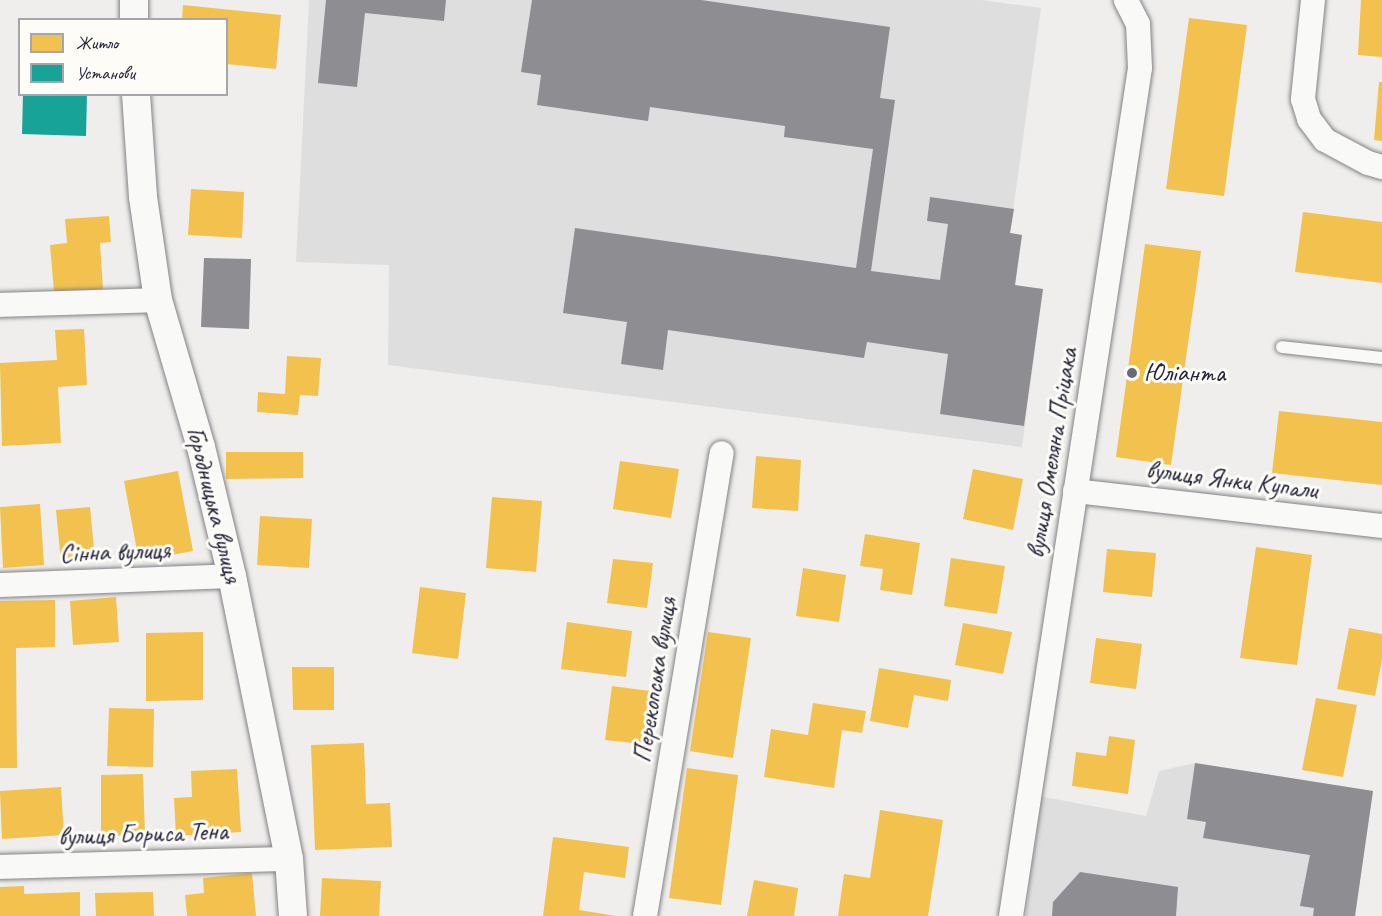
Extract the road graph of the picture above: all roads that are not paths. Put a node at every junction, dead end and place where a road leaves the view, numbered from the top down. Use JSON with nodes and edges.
{"nodes":[{"id":1,"x":134,"y":0,"type":"edge"},
{"id":2,"x":1126,"y":0,"type":"edge"},
{"id":3,"x":1313,"y":0,"type":"edge"},
{"id":4,"x":134,"y":18,"type":"edge"},
{"id":5,"x":136,"y":96,"type":"edge"},
{"id":6,"x":1382,"y":167,"type":"edge"},
{"id":7,"x":158,"y":300,"type":"junction"},
{"id":8,"x":0,"y":305,"type":"edge"},
{"id":9,"x":1282,"y":347,"type":"dead end"},
{"id":10,"x":1382,"y":358,"type":"edge"},
{"id":11,"x":722,"y":453,"type":"dead end"},
{"id":12,"x":1075,"y":491,"type":"junction"},
{"id":13,"x":1382,"y":526,"type":"edge"},
{"id":14,"x":232,"y":576,"type":"junction"},
{"id":15,"x":0,"y":585,"type":"edge"},
{"id":16,"x":289,"y":859,"type":"junction"},
{"id":17,"x":0,"y":867,"type":"edge"},
{"id":18,"x":293,"y":916,"type":"edge"},
{"id":19,"x":645,"y":916,"type":"edge"},
{"id":20,"x":1011,"y":916,"type":"edge"}],
"edges":[{"from":1,"to":4,"type":"street"},
{"from":2,"to":12,"type":"street","name":"вулиця Омеляна Пріцака"},
{"from":3,"to":6,"type":"street"},
{"from":5,"to":7,"type":"street","name":"Городницька вулиця"},
{"from":7,"to":8,"type":"street"},
{"from":7,"to":14,"type":"street","name":"Городницька вулиця"},
{"from":9,"to":10,"type":"lane"},
{"from":11,"to":19,"type":"street","name":"Перекопська вулиця"},
{"from":12,"to":13,"type":"street","name":"вулиця Янки Купали"},
{"from":12,"to":20,"type":"street","name":"вулиця Омеляна Пріцака"},
{"from":14,"to":15,"type":"street","name":"Сінна вулиця"},
{"from":14,"to":16,"type":"street","name":"Городницька вулиця"},
{"from":16,"to":17,"type":"street","name":"вулиця Бориса Тена"},
{"from":16,"to":18,"type":"street","name":"Городницька вулиця"}]}
